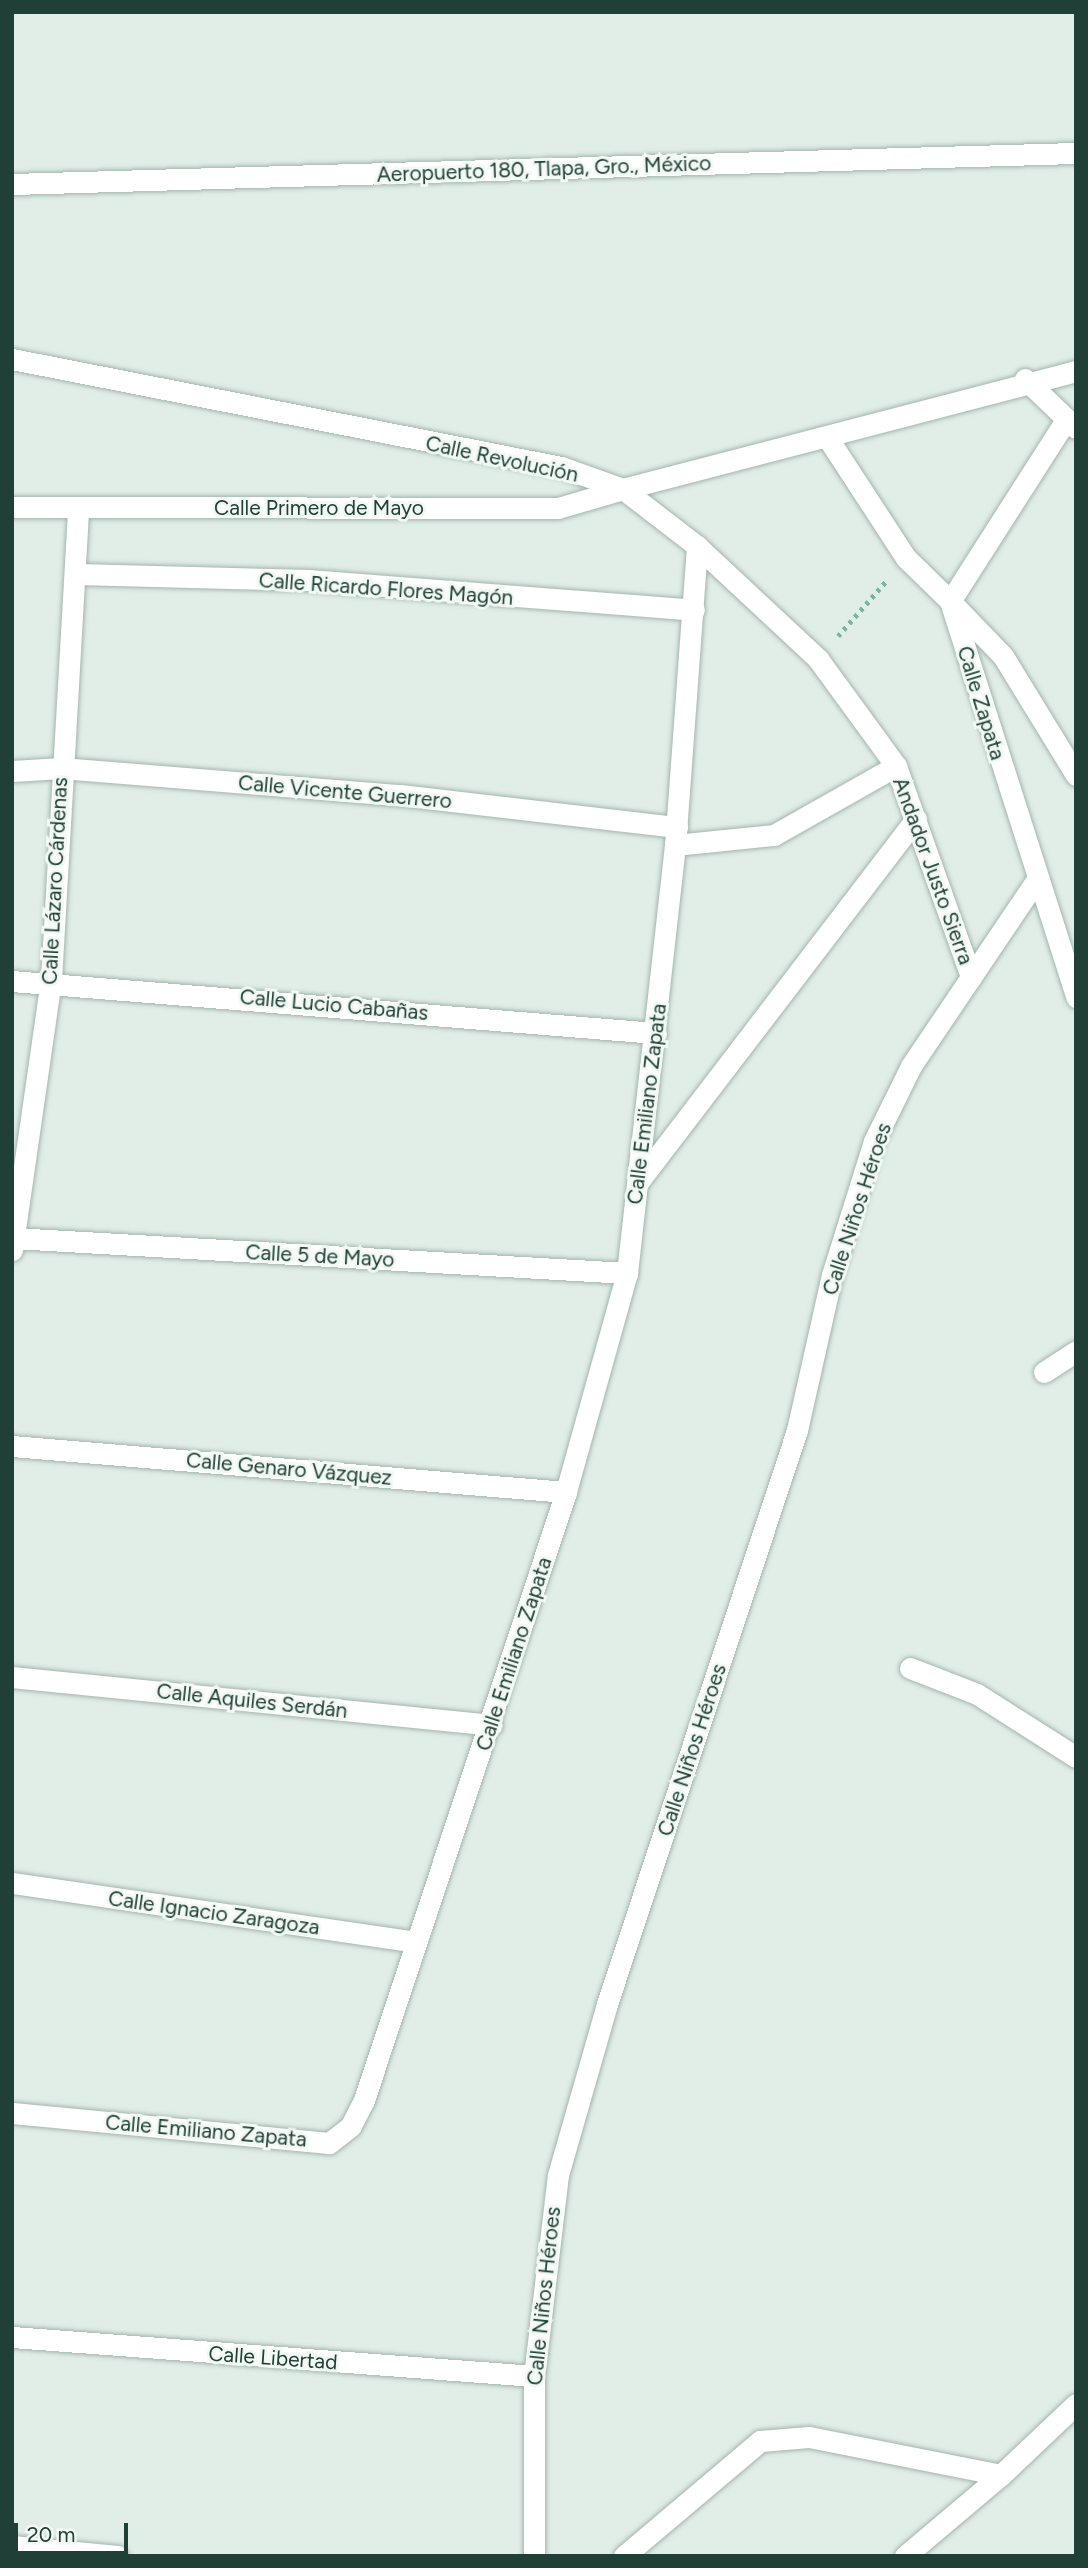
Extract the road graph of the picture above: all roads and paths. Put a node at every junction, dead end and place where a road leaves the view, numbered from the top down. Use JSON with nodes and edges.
{"nodes":[{"id":1,"x":1076,"y":153,"type":"edge"},
{"id":2,"x":12,"y":184,"type":"edge"},
{"id":3,"x":12,"y":359,"type":"edge"},
{"id":4,"x":1076,"y":370,"type":"edge"},
{"id":5,"x":1025,"y":379,"type":"junction"},
{"id":6,"x":1070,"y":426,"type":"edge"},
{"id":7,"x":829,"y":440,"type":"junction"},
{"id":8,"x":623,"y":489,"type":"junction"},
{"id":9,"x":12,"y":507,"type":"edge"},
{"id":10,"x":78,"y":510,"type":"junction"},
{"id":11,"x":697,"y":546,"type":"junction"},
{"id":12,"x":906,"y":558,"type":"junction"},
{"id":13,"x":77,"y":574,"type":"junction"},
{"id":14,"x":950,"y":601,"type":"junction"},
{"id":15,"x":694,"y":610,"type":"junction"},
{"id":16,"x":818,"y":659,"type":"junction"},
{"id":17,"x":895,"y":766,"type":"junction"},
{"id":18,"x":61,"y":768,"type":"junction"},
{"id":19,"x":12,"y":771,"type":"edge"},
{"id":20,"x":1076,"y":775,"type":"edge"},
{"id":21,"x":916,"y":819,"type":"junction"},
{"id":22,"x":676,"y":836,"type":"junction"},
{"id":23,"x":1035,"y":882,"type":"junction"},
{"id":24,"x":971,"y":977,"type":"junction"},
{"id":25,"x":51,"y":980,"type":"junction"},
{"id":26,"x":12,"y":981,"type":"edge"},
{"id":27,"x":1076,"y":998,"type":"edge"},
{"id":28,"x":656,"y":1033,"type":"junction"},
{"id":29,"x":638,"y":1183,"type":"junction"},
{"id":30,"x":15,"y":1200,"type":"edge"},
{"id":31,"x":13,"y":1244,"type":"edge"},
{"id":32,"x":627,"y":1273,"type":"junction"},
{"id":33,"x":1076,"y":1351,"type":"edge"},
{"id":34,"x":1044,"y":1372,"type":"dead end"},
{"id":35,"x":12,"y":1446,"type":"edge"},
{"id":36,"x":566,"y":1492,"type":"junction"},
{"id":37,"x":910,"y":1668,"type":"dead end"},
{"id":38,"x":12,"y":1677,"type":"edge"},
{"id":39,"x":492,"y":1725,"type":"junction"},
{"id":40,"x":1076,"y":1757,"type":"edge"},
{"id":41,"x":12,"y":1883,"type":"edge"},
{"id":42,"x":416,"y":1942,"type":"junction"},
{"id":43,"x":12,"y":2112,"type":"edge"},
{"id":44,"x":12,"y":2337,"type":"edge"},
{"id":45,"x":534,"y":2376,"type":"junction"},
{"id":46,"x":1076,"y":2404,"type":"edge"},
{"id":47,"x":1002,"y":2474,"type":"junction"},
{"id":48,"x":12,"y":2546,"type":"edge"},
{"id":49,"x":118,"y":2556,"type":"edge"},
{"id":50,"x":534,"y":2556,"type":"edge"},
{"id":51,"x":624,"y":2556,"type":"edge"},
{"id":52,"x":905,"y":2556,"type":"edge"}],
"edges":[{"from":1,"to":2,"type":"street","name":"Aeropuerto 180, Tlapa, Gro., México"},
{"from":3,"to":8,"type":"street","name":"Calle Revolución"},
{"from":4,"to":5,"type":"street"},
{"from":5,"to":6,"type":"street"},
{"from":5,"to":7,"type":"street"},
{"from":6,"to":14,"type":"street"},
{"from":7,"to":8,"type":"street"},
{"from":7,"to":12,"type":"street","name":"Calle Zapata"},
{"from":8,"to":10,"type":"street","name":"Calle Primero de Mayo"},
{"from":8,"to":11,"type":"street"},
{"from":9,"to":10,"type":"street","name":"Calle Primero de Mayo"},
{"from":10,"to":13,"type":"street","name":"Calle Lázaro Cárdenas"},
{"from":11,"to":15,"type":"street"},
{"from":11,"to":16,"type":"street","name":"Andador Justo Sierra"},
{"from":12,"to":14,"type":"street","name":"Calle Zapata"},
{"from":12,"to":16,"type":"path"},
{"from":13,"to":15,"type":"street","name":"Calle Ricardo Flores Magón"},
{"from":13,"to":18,"type":"street","name":"Calle Lázaro Cárdenas"},
{"from":14,"to":20,"type":"street"},
{"from":14,"to":23,"type":"street","name":"Calle Zapata"},
{"from":15,"to":22,"type":"street","name":"Calle Emiliano Zapata"},
{"from":16,"to":17,"type":"street","name":"Andador Justo Sierra"},
{"from":17,"to":21,"type":"street","name":"Andador Justo Sierra"},
{"from":17,"to":22,"type":"street","name":"Andador Justo Sierra"},
{"from":18,"to":19,"type":"street","name":"Calle Vicente Guerrero"},
{"from":18,"to":22,"type":"street","name":"Calle Vicente Guerrero"},
{"from":18,"to":25,"type":"street","name":"Calle Lázaro Cárdenas"},
{"from":21,"to":24,"type":"street","name":"Andador Justo Sierra"},
{"from":21,"to":29,"type":"street"},
{"from":22,"to":28,"type":"street","name":"Calle Emiliano Zapata"},
{"from":23,"to":24,"type":"street","name":"Calle Niños Héroes"},
{"from":23,"to":27,"type":"street","name":"Calle Zapata"},
{"from":24,"to":45,"type":"street","name":"Calle Niños Héroes"},
{"from":25,"to":26,"type":"street","name":"Calle Lucio Cabañas"},
{"from":25,"to":28,"type":"street","name":"Calle Lucio Cabañas"},
{"from":25,"to":30,"type":"street","name":"Calle Lázaro Cárdenas"},
{"from":28,"to":29,"type":"street","name":"Calle Emiliano Zapata"},
{"from":29,"to":32,"type":"street","name":"Calle Emiliano Zapata"},
{"from":30,"to":31,"type":"street","name":"Calle Lázaro Cárdenas"},
{"from":31,"to":32,"type":"street","name":"Calle 5 de Mayo"},
{"from":32,"to":36,"type":"street","name":"Calle Emiliano Zapata"},
{"from":33,"to":34,"type":"street"},
{"from":35,"to":36,"type":"street","name":"Calle Genaro Vázquez"},
{"from":36,"to":39,"type":"street","name":"Calle Emiliano Zapata"},
{"from":37,"to":40,"type":"street"},
{"from":38,"to":39,"type":"street","name":"Calle Aquiles Serdán"},
{"from":39,"to":42,"type":"street","name":"Calle Emiliano Zapata"},
{"from":41,"to":42,"type":"street","name":"Calle Ignacio Zaragoza"},
{"from":42,"to":43,"type":"street","name":"Calle Emiliano Zapata"},
{"from":44,"to":45,"type":"street","name":"Calle Libertad"},
{"from":45,"to":50,"type":"street","name":"Calle Niños Héroes"},
{"from":46,"to":47,"type":"street"},
{"from":47,"to":51,"type":"street"},
{"from":47,"to":52,"type":"street"},
{"from":48,"to":49,"type":"street"}]}
